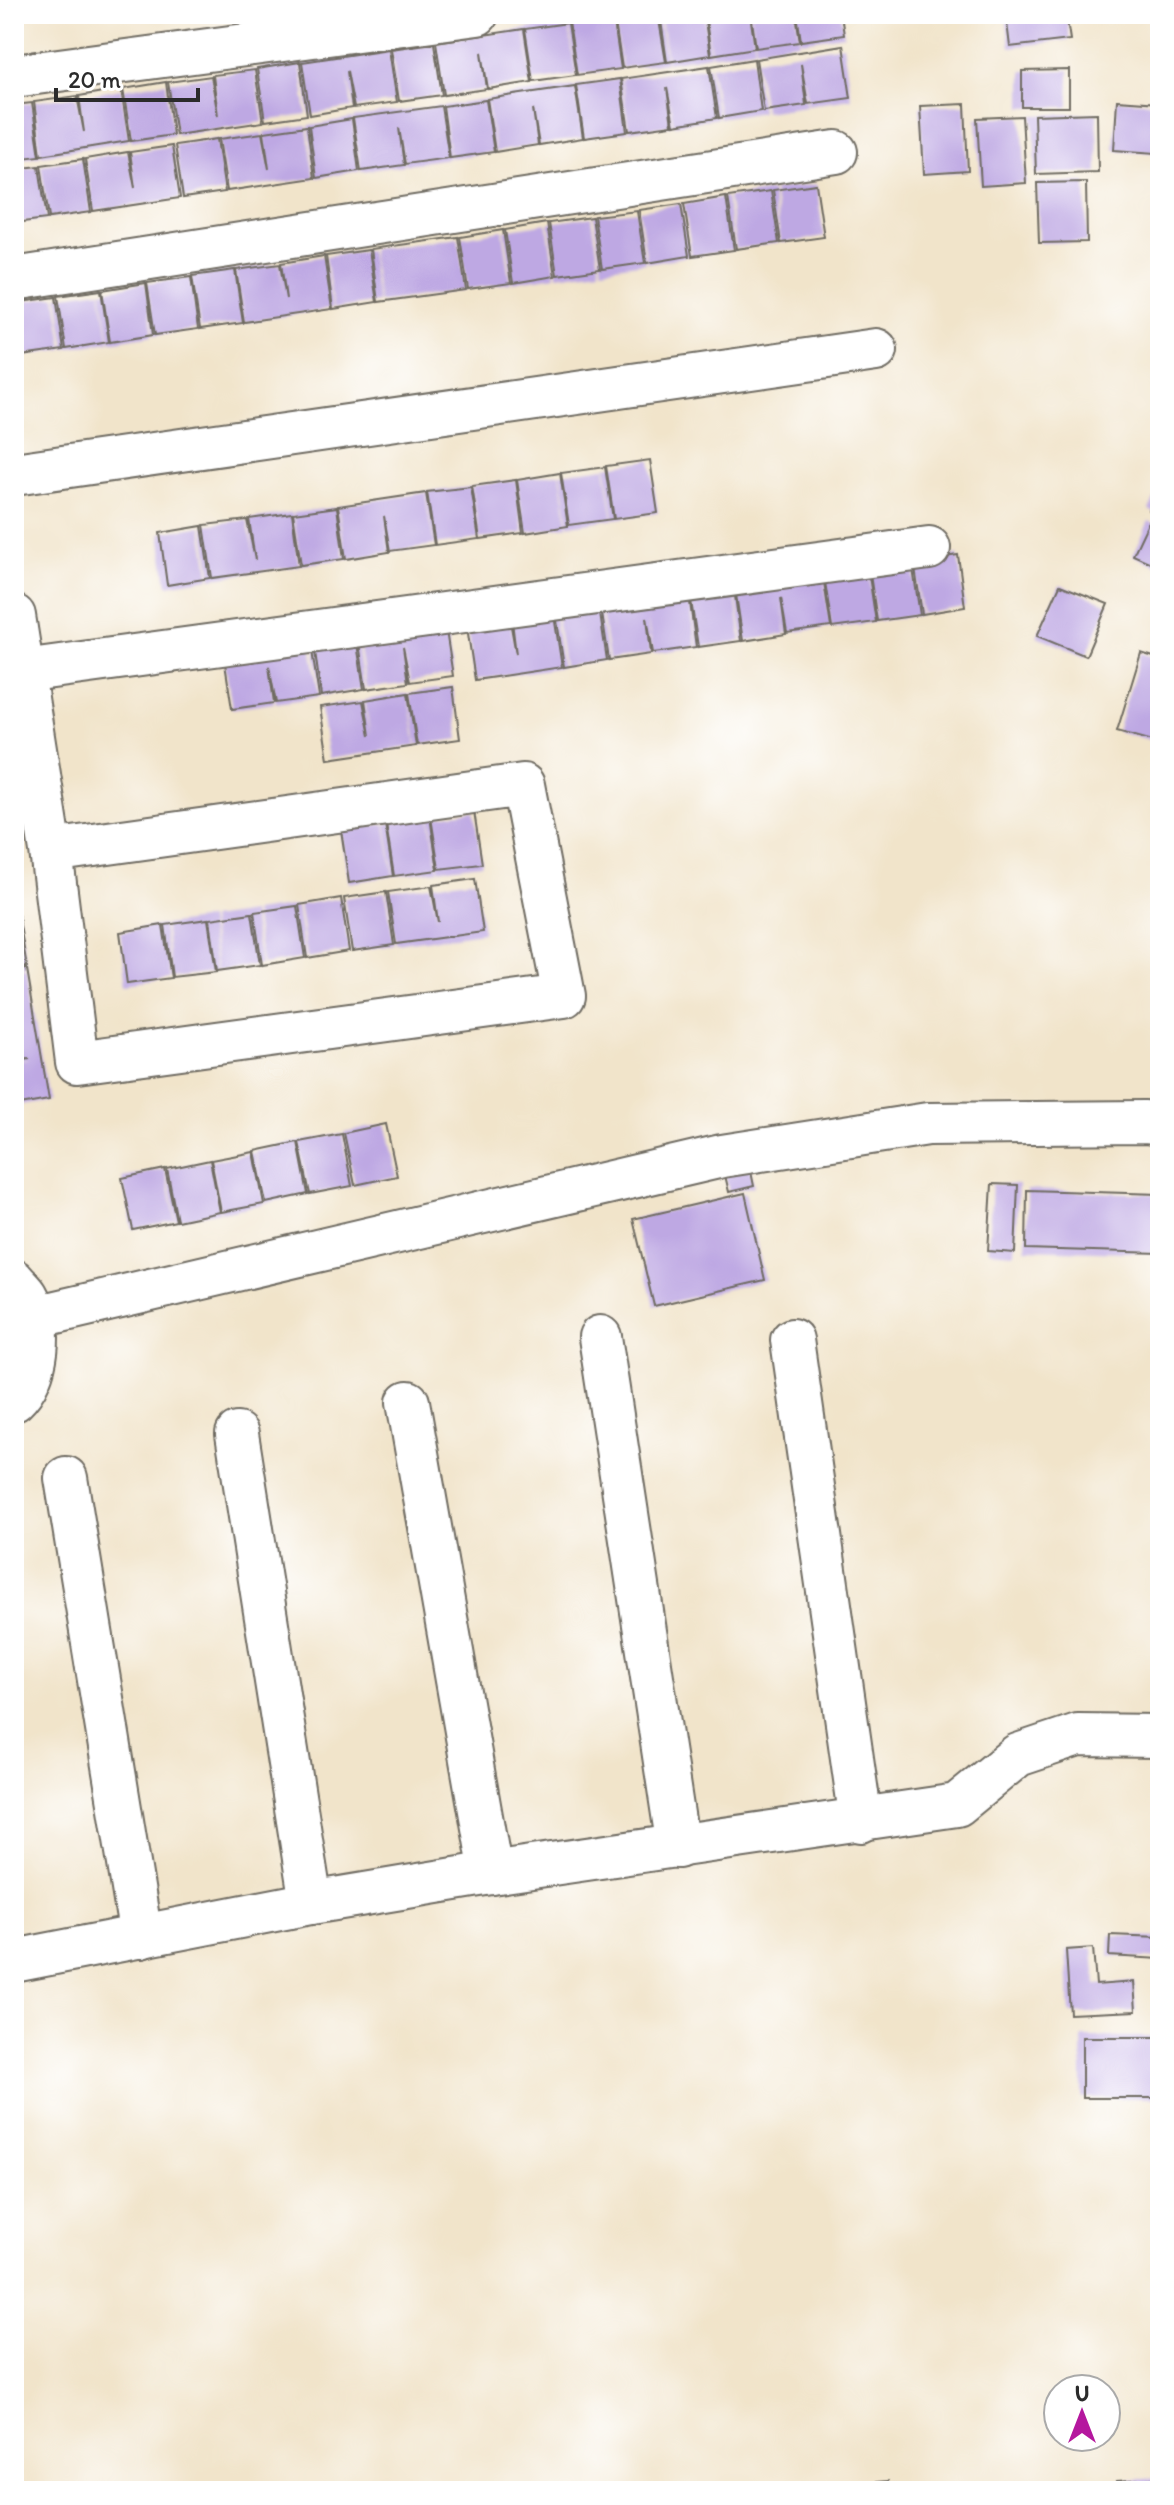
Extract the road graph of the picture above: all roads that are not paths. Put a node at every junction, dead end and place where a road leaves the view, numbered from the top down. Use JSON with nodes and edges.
{"nodes":[{"id":1,"x":477,"y":14,"type":"edge"},
{"id":2,"x":14,"y":76,"type":"edge"},
{"id":3,"x":836,"y":152,"type":"dead end"},
{"id":4,"x":14,"y":279,"type":"edge"},
{"id":5,"x":876,"y":350,"type":"dead end"},
{"id":6,"x":14,"y":474,"type":"edge"},
{"id":7,"x":929,"y":548,"type":"dead end"},
{"id":8,"x":14,"y":616,"type":"edge"},
{"id":9,"x":23,"y":671,"type":"junction"},
{"id":10,"x":51,"y":851,"type":"junction"},
{"id":11,"x":1160,"y":1124,"type":"edge"},
{"id":12,"x":14,"y":1281,"type":"edge"},
{"id":13,"x":35,"y":1317,"type":"junction"},
{"id":14,"x":600,"y":1337,"type":"dead end"},
{"id":15,"x":792,"y":1340,"type":"dead end"},
{"id":16,"x":14,"y":1400,"type":"edge"},
{"id":17,"x":408,"y":1402,"type":"dead end"},
{"id":18,"x":237,"y":1434,"type":"dead end"},
{"id":19,"x":66,"y":1478,"type":"dead end"},
{"id":20,"x":1160,"y":1736,"type":"edge"},
{"id":21,"x":861,"y":1821,"type":"junction"},
{"id":22,"x":678,"y":1847,"type":"junction"},
{"id":23,"x":491,"y":1873,"type":"junction"},
{"id":24,"x":311,"y":1903,"type":"junction"},
{"id":25,"x":141,"y":1937,"type":"junction"},
{"id":26,"x":14,"y":1961,"type":"edge"}],
"edges":[{"from":1,"to":2,"type":"street"},
{"from":3,"to":4,"type":"street"},
{"from":5,"to":6,"type":"street"},
{"from":7,"to":9,"type":"street"},
{"from":8,"to":9,"type":"street"},
{"from":9,"to":10,"type":"street"},
{"from":10,"to":10,"type":"street"},
{"from":11,"to":13,"type":"street"},
{"from":12,"to":13,"type":"street"},
{"from":13,"to":16,"type":"street"},
{"from":14,"to":22,"type":"street"},
{"from":15,"to":21,"type":"street"},
{"from":17,"to":23,"type":"street"},
{"from":18,"to":24,"type":"street"},
{"from":19,"to":25,"type":"street"},
{"from":20,"to":21,"type":"street"},
{"from":21,"to":22,"type":"street"},
{"from":22,"to":23,"type":"street"},
{"from":23,"to":24,"type":"street"},
{"from":24,"to":25,"type":"street"},
{"from":25,"to":26,"type":"street"}]}
